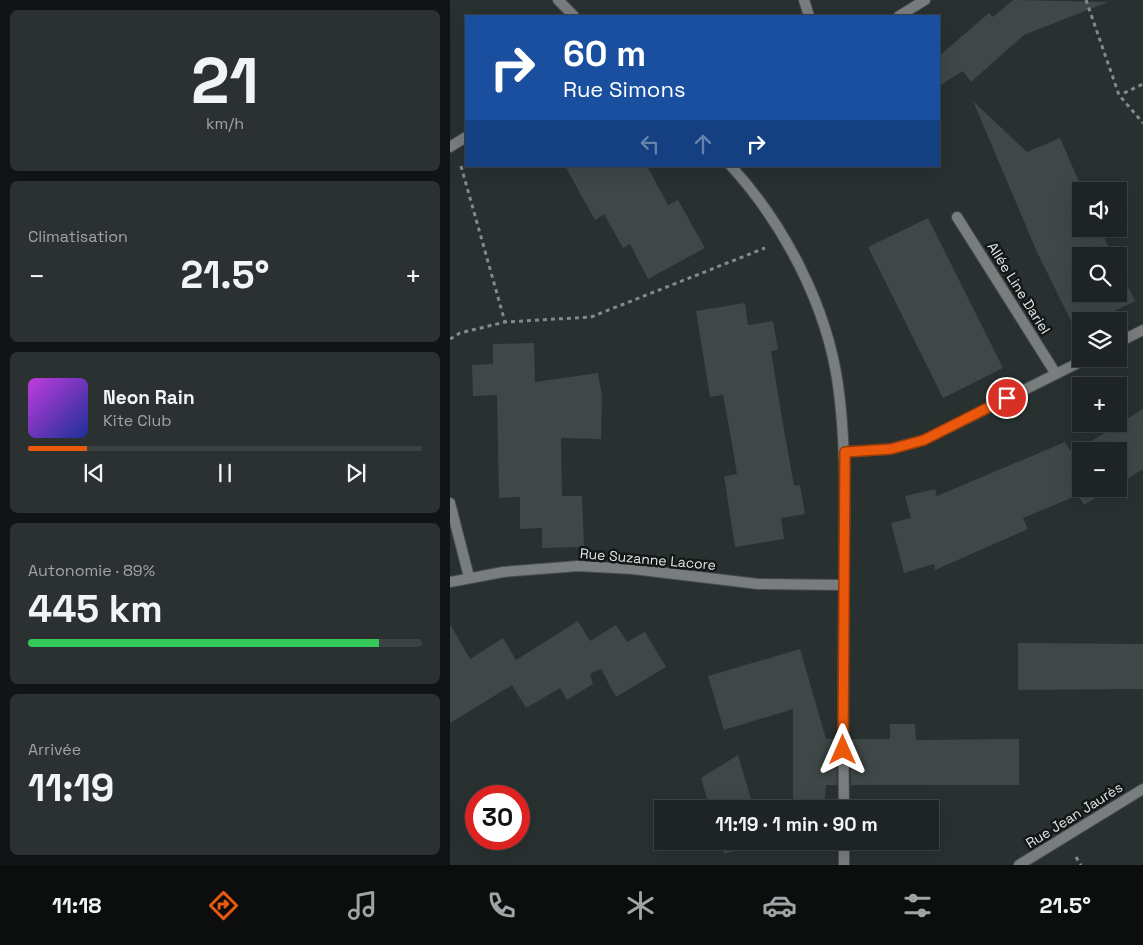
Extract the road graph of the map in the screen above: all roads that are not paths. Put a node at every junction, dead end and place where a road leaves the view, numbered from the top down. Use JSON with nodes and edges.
{"nodes":[{"id":1,"x":558,"y":0,"type":"edge"},
{"id":2,"x":804,"y":0,"type":"edge"},
{"id":3,"x":926,"y":0,"type":"edge"},
{"id":4,"x":573,"y":15,"type":"edge"},
{"id":5,"x":809,"y":15,"type":"edge"},
{"id":6,"x":901,"y":15,"type":"edge"},
{"id":7,"x":465,"y":138,"type":"edge"},
{"id":8,"x":452,"y":145,"type":"edge"},
{"id":9,"x":732,"y":167,"type":"edge"},
{"id":10,"x":957,"y":217,"type":"dead end"},
{"id":11,"x":1143,"y":330,"type":"edge"},
{"id":12,"x":1127,"y":338,"type":"edge"},
{"id":13,"x":1072,"y":366,"type":"edge"},
{"id":14,"x":1056,"y":374,"type":"junction"},
{"id":15,"x":845,"y":452,"type":"junction"},
{"id":16,"x":450,"y":503,"type":"edge"},
{"id":17,"x":469,"y":577,"type":"junction"},
{"id":18,"x":450,"y":582,"type":"edge"},
{"id":19,"x":844,"y":585,"type":"junction"},
{"id":20,"x":1143,"y":789,"type":"edge"},
{"id":21,"x":844,"y":800,"type":"edge"},
{"id":22,"x":844,"y":850,"type":"edge"},
{"id":23,"x":844,"y":865,"type":"edge"},
{"id":24,"x":1019,"y":865,"type":"edge"}],
"edges":[{"from":1,"to":4,"type":"street"},
{"from":2,"to":5,"type":"street"},
{"from":3,"to":6,"type":"street"},
{"from":7,"to":8,"type":"street"},
{"from":9,"to":15,"type":"street"},
{"from":10,"to":14,"type":"street","name":"Allée Line Dariel"},
{"from":11,"to":12,"type":"street"},
{"from":13,"to":14,"type":"street"},
{"from":14,"to":15,"type":"street"},
{"from":15,"to":19,"type":"street"},
{"from":16,"to":17,"type":"street"},
{"from":17,"to":18,"type":"street","name":"Rue Suzanne Lacore"},
{"from":17,"to":19,"type":"street","name":"Rue Suzanne Lacore"},
{"from":19,"to":21,"type":"street"},
{"from":20,"to":24,"type":"street","name":"Rue Jean Jaurès"},
{"from":22,"to":23,"type":"street"}]}
